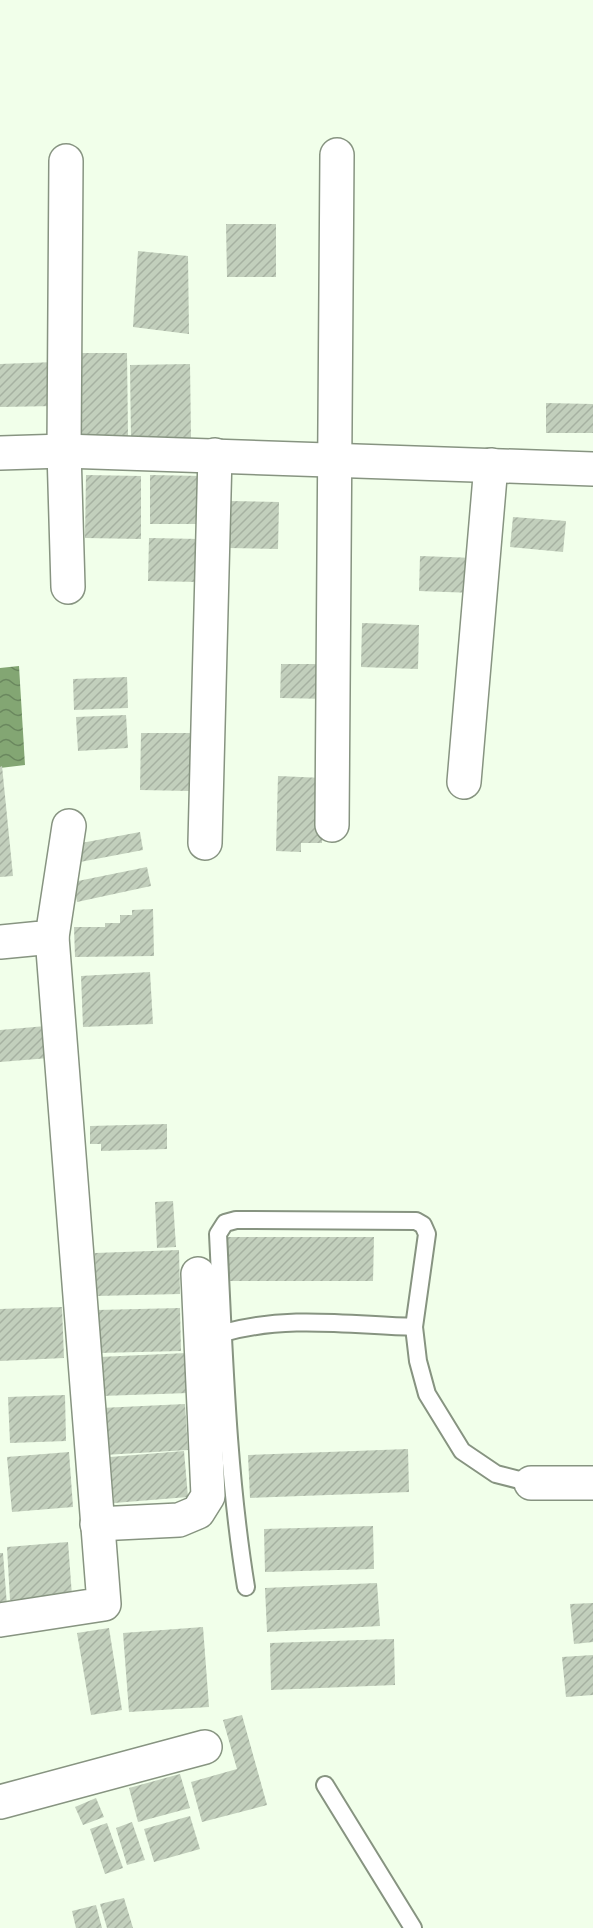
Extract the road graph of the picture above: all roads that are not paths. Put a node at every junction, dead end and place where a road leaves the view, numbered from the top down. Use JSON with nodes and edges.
{"nodes":[{"id":1,"x":337,"y":155,"type":"dead end"},
{"id":2,"x":66,"y":161,"type":"dead end"},
{"id":3,"x":64,"y":451,"type":"junction"},
{"id":4,"x":0,"y":453,"type":"edge"},
{"id":5,"x":215,"y":455,"type":"junction"},
{"id":6,"x":337,"y":460,"type":"junction"},
{"id":7,"x":491,"y":465,"type":"junction"},
{"id":8,"x":593,"y":468,"type":"edge"},
{"id":9,"x":68,"y":586,"type":"dead end"},
{"id":10,"x":464,"y":782,"type":"dead end"},
{"id":11,"x":332,"y":825,"type":"dead end"},
{"id":12,"x":69,"y":826,"type":"dead end"},
{"id":13,"x":205,"y":843,"type":"dead end"},
{"id":14,"x":52,"y":937,"type":"junction"},
{"id":15,"x":0,"y":942,"type":"edge"},
{"id":16,"x":198,"y":1274,"type":"dead end"},
{"id":17,"x":414,"y":1327,"type":"junction"},
{"id":18,"x":223,"y":1333,"type":"junction"},
{"id":19,"x":531,"y":1483,"type":"joint"},
{"id":20,"x":593,"y":1483,"type":"edge"},
{"id":21,"x":97,"y":1524,"type":"junction"},
{"id":22,"x":246,"y":1587,"type":"dead end"},
{"id":23,"x":0,"y":1620,"type":"edge"},
{"id":24,"x":206,"y":1747,"type":"dead end"},
{"id":25,"x":325,"y":1785,"type":"dead end"},
{"id":26,"x":0,"y":1802,"type":"edge"},
{"id":27,"x":413,"y":1928,"type":"edge"}],
"edges":[{"from":1,"to":6,"type":"street"},
{"from":2,"to":3,"type":"street"},
{"from":3,"to":4,"type":"street"},
{"from":3,"to":5,"type":"street"},
{"from":3,"to":9,"type":"street"},
{"from":5,"to":6,"type":"street"},
{"from":5,"to":13,"type":"street"},
{"from":6,"to":7,"type":"street"},
{"from":6,"to":11,"type":"street"},
{"from":7,"to":8,"type":"street"},
{"from":7,"to":10,"type":"street"},
{"from":12,"to":14,"type":"street"},
{"from":14,"to":15,"type":"street"},
{"from":14,"to":21,"type":"street"},
{"from":16,"to":21,"type":"street"},
{"from":17,"to":18,"type":"lane"},
{"from":17,"to":18,"type":"lane"},
{"from":17,"to":19,"type":"lane"},
{"from":18,"to":22,"type":"lane"},
{"from":19,"to":20,"type":"street"},
{"from":21,"to":23,"type":"street"},
{"from":24,"to":26,"type":"street"},
{"from":25,"to":27,"type":"lane"}]}
